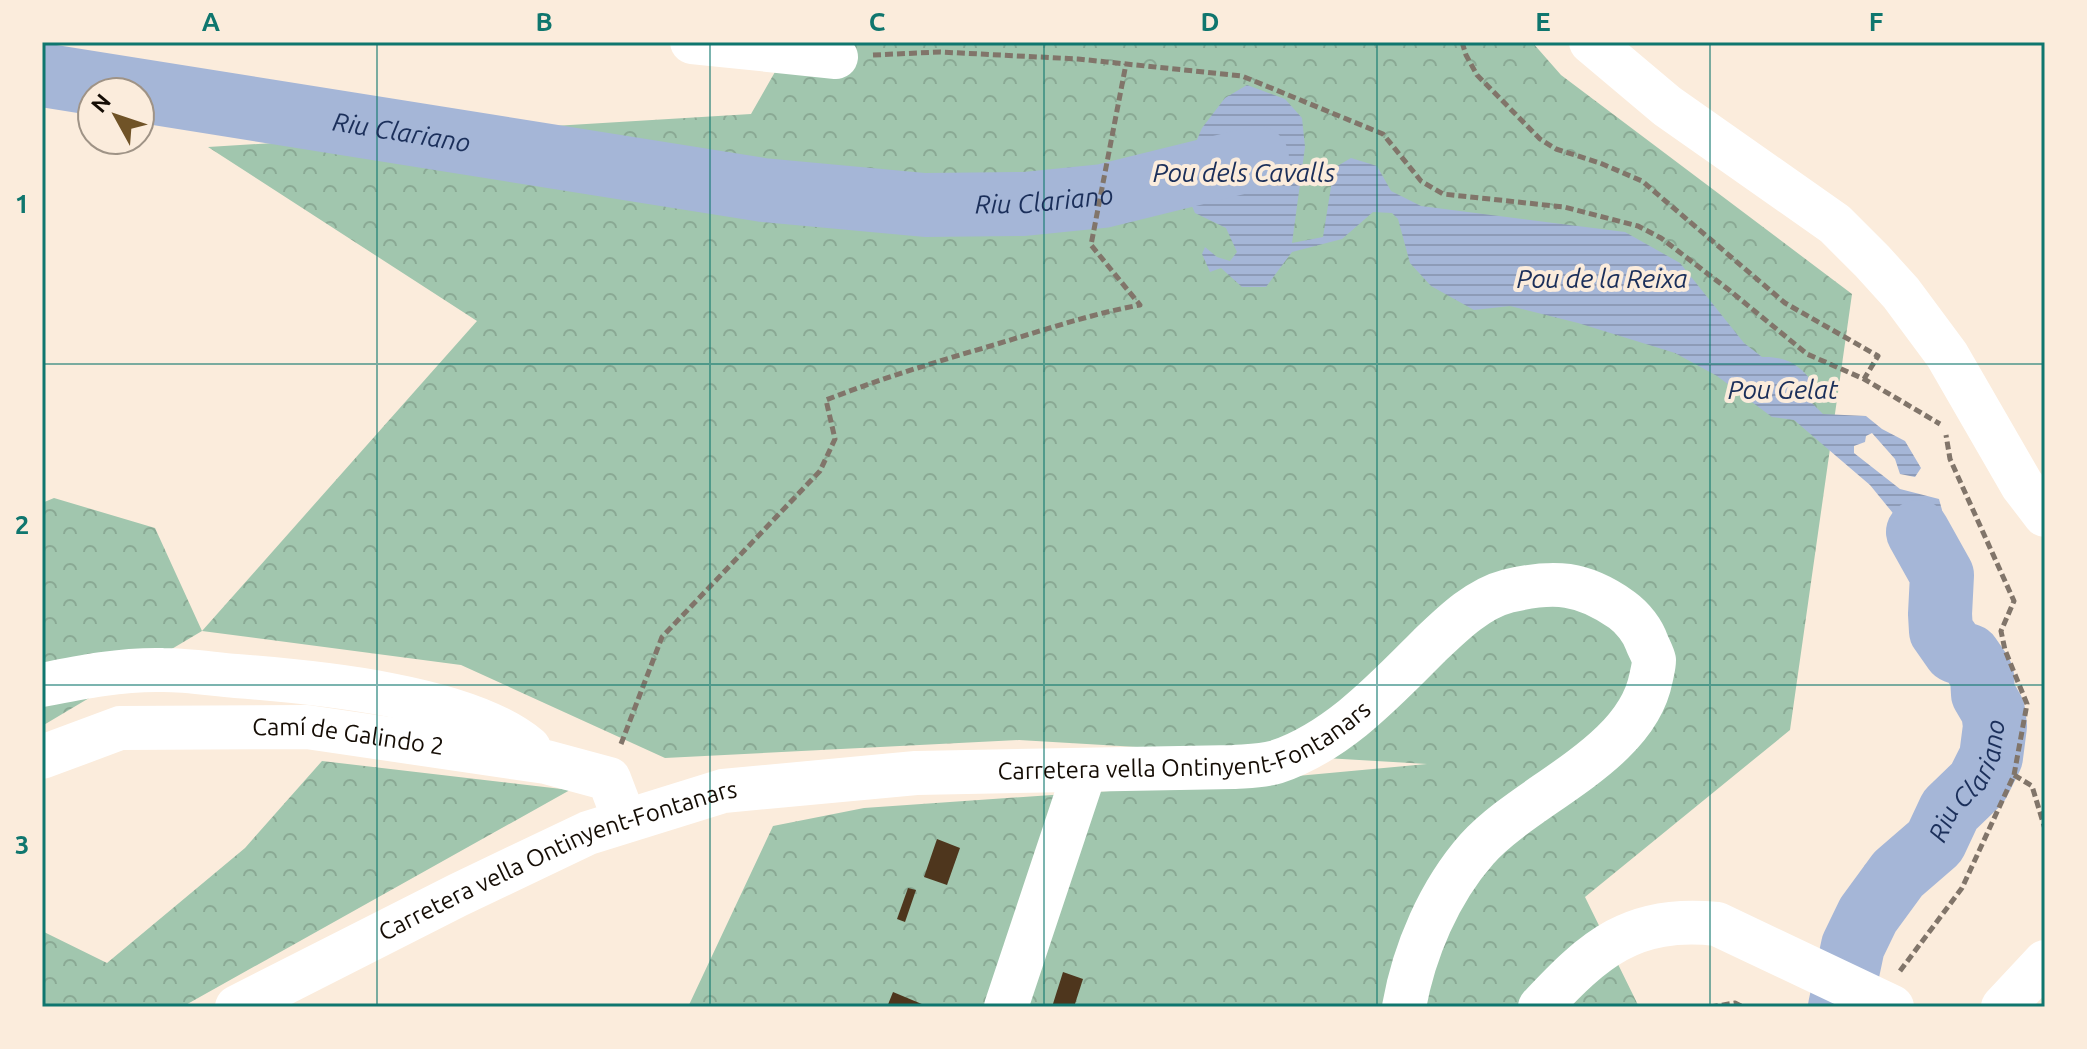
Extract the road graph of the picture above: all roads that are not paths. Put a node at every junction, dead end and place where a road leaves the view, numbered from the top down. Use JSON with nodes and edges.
{"nodes":[{"id":1,"x":692,"y":42,"type":"edge"},
{"id":2,"x":1591,"y":42,"type":"edge"},
{"id":3,"x":836,"y":57,"type":"road end"},
{"id":4,"x":2034,"y":500,"type":"edge"},
{"id":5,"x":2045,"y":547,"type":"edge"},
{"id":6,"x":42,"y":685,"type":"edge"},
{"id":7,"x":42,"y":757,"type":"edge"},
{"id":8,"x":546,"y":762,"type":"junction"},
{"id":9,"x":1085,"y":770,"type":"junction"},
{"id":10,"x":625,"y":821,"type":"junction"},
{"id":11,"x":2045,"y":962,"type":"edge"},
{"id":12,"x":1895,"y":991,"type":"edge"},
{"id":13,"x":237,"y":1007,"type":"edge"},
{"id":14,"x":1006,"y":1007,"type":"edge"},
{"id":15,"x":1404,"y":1007,"type":"edge"},
{"id":16,"x":1540,"y":1007,"type":"edge"},
{"id":17,"x":2003,"y":1007,"type":"edge"}],
"edges":[{"from":1,"to":3,"type":"street"},
{"from":2,"to":4,"type":"street"},
{"from":4,"to":5,"type":"street"},
{"from":6,"to":8,"type":"street"},
{"from":7,"to":8,"type":"street","name":"Camí de Galindo 2"},
{"from":8,"to":10,"type":"street","name":"Camí de Galindo 2"},
{"from":9,"to":10,"type":"street","name":"Carretera vella Ontinyent-Fontanars"},
{"from":9,"to":14,"type":"street"},
{"from":9,"to":15,"type":"street","name":"Carretera vella Ontinyent-Fontanars"},
{"from":10,"to":13,"type":"street","name":"Carretera vella Ontinyent-Fontanars"},
{"from":11,"to":17,"type":"street"},
{"from":12,"to":16,"type":"street"}]}
